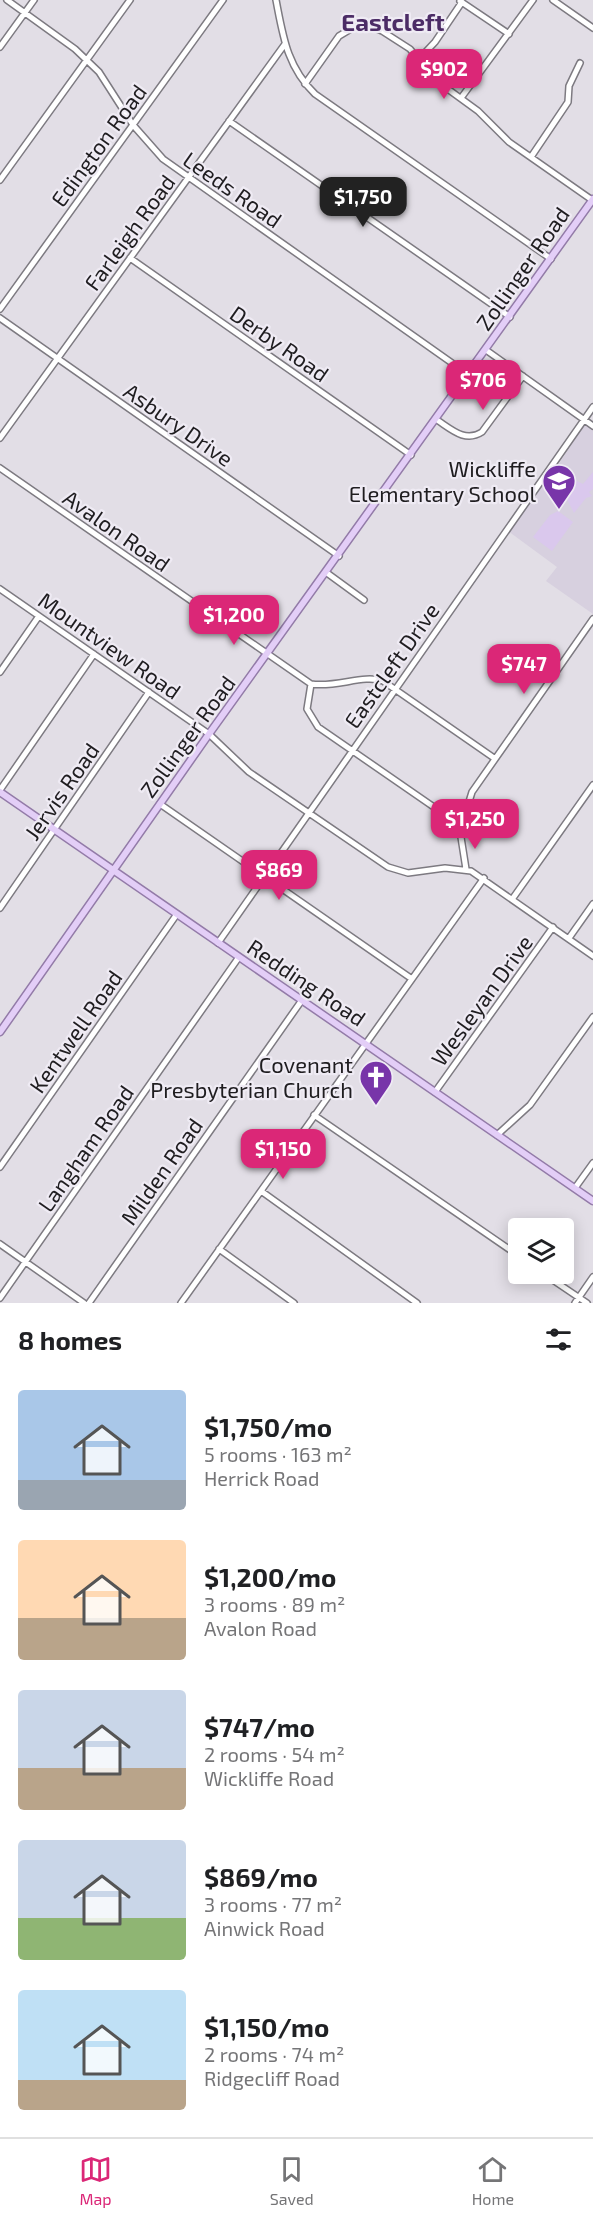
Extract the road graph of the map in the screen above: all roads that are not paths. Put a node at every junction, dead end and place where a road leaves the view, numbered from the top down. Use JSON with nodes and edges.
{"nodes":[{"id":1,"x":8,"y":0,"type":"edge"},
{"id":2,"x":34,"y":0,"type":"edge"},
{"id":3,"x":130,"y":0,"type":"edge"},
{"id":4,"x":223,"y":0,"type":"edge"},
{"id":5,"x":276,"y":0,"type":"edge"},
{"id":6,"x":533,"y":0,"type":"edge"},
{"id":7,"x":553,"y":0,"type":"edge"},
{"id":8,"x":460,"y":1,"type":"edge"},
{"id":9,"x":25,"y":13,"type":"junction"},
{"id":10,"x":593,"y":28,"type":"edge"},
{"id":11,"x":509,"y":34,"type":"junction"},
{"id":12,"x":285,"y":44,"type":"junction"},
{"id":13,"x":0,"y":47,"type":"edge"},
{"id":14,"x":420,"y":58,"type":"junction"},
{"id":15,"x":87,"y":60,"type":"junction"},
{"id":16,"x":580,"y":63,"type":"dead end"},
{"id":17,"x":305,"y":84,"type":"junction"},
{"id":18,"x":461,"y":98,"type":"junction"},
{"id":19,"x":229,"y":121,"type":"junction"},
{"id":20,"x":133,"y":125,"type":"junction"},
{"id":21,"x":531,"y":157,"type":"junction"},
{"id":22,"x":188,"y":179,"type":"junction"},
{"id":23,"x":0,"y":180,"type":"edge"},
{"id":24,"x":593,"y":200,"type":"edge"},
{"id":25,"x":130,"y":258,"type":"junction"},
{"id":26,"x":551,"y":259,"type":"junction"},
{"id":27,"x":0,"y":309,"type":"edge"},
{"id":28,"x":510,"y":316,"type":"junction"},
{"id":29,"x":0,"y":318,"type":"edge"},
{"id":30,"x":486,"y":351,"type":"junction"},
{"id":31,"x":57,"y":359,"type":"junction"},
{"id":32,"x":469,"y":375,"type":"junction"},
{"id":33,"x":523,"y":376,"type":"junction"},
{"id":34,"x":593,"y":407,"type":"edge"},
{"id":35,"x":437,"y":420,"type":"junction"},
{"id":36,"x":584,"y":420,"type":"junction"},
{"id":37,"x":593,"y":426,"type":"edge"},
{"id":38,"x":0,"y":438,"type":"edge"},
{"id":39,"x":411,"y":455,"type":"junction"},
{"id":40,"x":0,"y":468,"type":"edge"},
{"id":41,"x":339,"y":556,"type":"junction"},
{"id":42,"x":327,"y":573,"type":"junction"},
{"id":43,"x":0,"y":589,"type":"edge"},
{"id":44,"x":364,"y":600,"type":"dead end"},
{"id":45,"x":39,"y":616,"type":"junction"},
{"id":46,"x":593,"y":619,"type":"edge"},
{"id":47,"x":94,"y":654,"type":"junction"},
{"id":48,"x":268,"y":656,"type":"junction"},
{"id":49,"x":0,"y":672,"type":"edge"},
{"id":50,"x":311,"y":684,"type":"junction"},
{"id":51,"x":394,"y":688,"type":"junction"},
{"id":52,"x":149,"y":692,"type":"junction"},
{"id":53,"x":209,"y":734,"type":"junction"},
{"id":54,"x":351,"y":750,"type":"junction"},
{"id":55,"x":494,"y":758,"type":"junction"},
{"id":56,"x":593,"y":785,"type":"edge"},
{"id":57,"x":0,"y":791,"type":"edge"},
{"id":58,"x":160,"y":804,"type":"junction"},
{"id":59,"x":308,"y":812,"type":"junction"},
{"id":60,"x":54,"y":829,"type":"junction"},
{"id":61,"x":460,"y":831,"type":"junction"},
{"id":62,"x":466,"y":869,"type":"junction"},
{"id":63,"x":114,"y":870,"type":"junction"},
{"id":64,"x":264,"y":876,"type":"junction"},
{"id":65,"x":484,"y":878,"type":"junction"},
{"id":66,"x":513,"y":898,"type":"junction"},
{"id":67,"x":593,"y":904,"type":"edge"},
{"id":68,"x":0,"y":908,"type":"edge"},
{"id":69,"x":177,"y":914,"type":"junction"},
{"id":70,"x":553,"y":927,"type":"junction"},
{"id":71,"x":569,"y":938,"type":"junction"},
{"id":72,"x":218,"y":942,"type":"junction"},
{"id":73,"x":593,"y":956,"type":"edge"},
{"id":74,"x":239,"y":957,"type":"junction"},
{"id":75,"x":412,"y":979,"type":"junction"},
{"id":76,"x":302,"y":1000,"type":"junction"},
{"id":77,"x":593,"y":1017,"type":"edge"},
{"id":78,"x":0,"y":1032,"type":"edge"},
{"id":79,"x":366,"y":1044,"type":"junction"},
{"id":80,"x":435,"y":1092,"type":"junction"},
{"id":81,"x":314,"y":1116,"type":"junction"},
{"id":82,"x":497,"y":1135,"type":"junction"},
{"id":83,"x":593,"y":1163,"type":"edge"},
{"id":84,"x":0,"y":1167,"type":"edge"},
{"id":85,"x":575,"y":1188,"type":"junction"},
{"id":86,"x":261,"y":1191,"type":"junction"},
{"id":87,"x":593,"y":1201,"type":"edge"},
{"id":88,"x":0,"y":1244,"type":"edge"},
{"id":89,"x":508,"y":1248,"type":"edge"},
{"id":90,"x":219,"y":1249,"type":"junction"},
{"id":91,"x":26,"y":1262,"type":"junction"},
{"id":92,"x":593,"y":1277,"type":"edge"},
{"id":93,"x":559,"y":1284,"type":"edge"},
{"id":94,"x":579,"y":1297,"type":"junction"},
{"id":95,"x":0,"y":1298,"type":"edge"},
{"id":96,"x":84,"y":1303,"type":"edge"},
{"id":97,"x":89,"y":1303,"type":"edge"},
{"id":98,"x":181,"y":1303,"type":"edge"},
{"id":99,"x":294,"y":1303,"type":"edge"},
{"id":100,"x":417,"y":1303,"type":"edge"},
{"id":101,"x":575,"y":1303,"type":"edge"},
{"id":102,"x":587,"y":1303,"type":"edge"}],
"edges":[{"from":1,"to":9,"type":"street","name":"Leeds Road"},
{"from":2,"to":9,"type":"street"},
{"from":3,"to":15,"type":"street"},
{"from":4,"to":20,"type":"street","name":"Edington Road"},
{"from":5,"to":12,"type":"street"},
{"from":6,"to":11,"type":"street"},
{"from":7,"to":10,"type":"street"},
{"from":8,"to":11,"type":"street"},
{"from":8,"to":14,"type":"street"},
{"from":9,"to":13,"type":"street"},
{"from":9,"to":15,"type":"street","name":"Leeds Road"},
{"from":11,"to":18,"type":"street"},
{"from":12,"to":17,"type":"street"},
{"from":12,"to":19,"type":"street","name":"Farleigh Road"},
{"from":14,"to":17,"type":"street"},
{"from":14,"to":18,"type":"street"},
{"from":15,"to":20,"type":"street","name":"Leeds Road"},
{"from":15,"to":23,"type":"street"},
{"from":16,"to":21,"type":"street"},
{"from":17,"to":26,"type":"street"},
{"from":18,"to":21,"type":"street"},
{"from":19,"to":22,"type":"street","name":"Farleigh Road"},
{"from":19,"to":28,"type":"street"},
{"from":20,"to":22,"type":"street","name":"Leeds Road"},
{"from":20,"to":27,"type":"street","name":"Edington Road"},
{"from":21,"to":24,"type":"street"},
{"from":22,"to":25,"type":"street","name":"Farleigh Road"},
{"from":22,"to":32,"type":"street","name":"Leeds Road"},
{"from":24,"to":26,"type":"main road","name":"Zollinger Road"},
{"from":25,"to":31,"type":"street","name":"Farleigh Road"},
{"from":25,"to":39,"type":"street","name":"Derby Road"},
{"from":26,"to":28,"type":"main road","name":"Zollinger Road"},
{"from":28,"to":30,"type":"main road","name":"Zollinger Road"},
{"from":29,"to":31,"type":"street","name":"Asbury Drive"},
{"from":30,"to":32,"type":"main road","name":"Zollinger Road"},
{"from":30,"to":33,"type":"street"},
{"from":31,"to":38,"type":"street","name":"Farleigh Road"},
{"from":31,"to":41,"type":"street","name":"Asbury Drive"},
{"from":32,"to":35,"type":"main road","name":"Zollinger Road"},
{"from":33,"to":35,"type":"street"},
{"from":33,"to":36,"type":"street"},
{"from":34,"to":36,"type":"street","name":"Eastcleft Drive"},
{"from":35,"to":39,"type":"main road","name":"Zollinger Road"},
{"from":36,"to":37,"type":"street"},
{"from":36,"to":51,"type":"street","name":"Eastcleft Drive"},
{"from":39,"to":41,"type":"main road","name":"Zollinger Road"},
{"from":40,"to":48,"type":"street","name":"Avalon Road"},
{"from":41,"to":42,"type":"main road","name":"Zollinger Road"},
{"from":42,"to":44,"type":"street"},
{"from":42,"to":48,"type":"main road","name":"Zollinger Road"},
{"from":43,"to":45,"type":"street","name":"Mountview Road"},
{"from":45,"to":47,"type":"street","name":"Mountview Road"},
{"from":45,"to":49,"type":"street"},
{"from":46,"to":55,"type":"street"},
{"from":47,"to":52,"type":"street","name":"Mountview Road"},
{"from":47,"to":57,"type":"street"},
{"from":48,"to":50,"type":"street","name":"Avalon Road"},
{"from":48,"to":53,"type":"main road","name":"Zollinger Road"},
{"from":50,"to":51,"type":"street"},
{"from":50,"to":54,"type":"street"},
{"from":51,"to":54,"type":"street","name":"Eastcleft Drive"},
{"from":51,"to":55,"type":"street"},
{"from":52,"to":53,"type":"street","name":"Mountview Road"},
{"from":52,"to":60,"type":"street","name":"Jervis Road"},
{"from":53,"to":58,"type":"main road","name":"Zollinger Road"},
{"from":53,"to":59,"type":"street","name":"Mountview Road"},
{"from":54,"to":59,"type":"street","name":"Eastcleft Drive"},
{"from":54,"to":61,"type":"street"},
{"from":55,"to":61,"type":"street"},
{"from":56,"to":66,"type":"street"},
{"from":57,"to":60,"type":"main road","name":"Redding Road"},
{"from":58,"to":63,"type":"main road","name":"Zollinger Road"},
{"from":58,"to":64,"type":"street"},
{"from":59,"to":62,"type":"street","name":"Mountview Road"},
{"from":59,"to":64,"type":"street","name":"Eastcleft Drive"},
{"from":60,"to":63,"type":"main road","name":"Redding Road"},
{"from":60,"to":68,"type":"street","name":"Jervis Road"},
{"from":61,"to":62,"type":"street"},
{"from":62,"to":65,"type":"street","name":"Mountview Road"},
{"from":63,"to":69,"type":"main road","name":"Redding Road"},
{"from":63,"to":78,"type":"main road","name":"Zollinger Road"},
{"from":64,"to":72,"type":"street","name":"Eastcleft Drive"},
{"from":64,"to":75,"type":"street"},
{"from":65,"to":66,"type":"street","name":"Mountview Road"},
{"from":65,"to":75,"type":"street"},
{"from":66,"to":70,"type":"street","name":"Mountview Road"},
{"from":67,"to":71,"type":"street"},
{"from":69,"to":72,"type":"main road","name":"Redding Road"},
{"from":69,"to":84,"type":"street","name":"Kentwell Road"},
{"from":70,"to":71,"type":"street","name":"Mountview Road"},
{"from":70,"to":80,"type":"street","name":"Wesleyan Drive"},
{"from":71,"to":73,"type":"street","name":"Mountview Road"},
{"from":72,"to":74,"type":"main road","name":"Redding Road"},
{"from":74,"to":76,"type":"main road","name":"Redding Road"},
{"from":74,"to":91,"type":"street","name":"Langham Road"},
{"from":75,"to":79,"type":"street"},
{"from":76,"to":79,"type":"main road","name":"Redding Road"},
{"from":76,"to":97,"type":"street","name":"Milden Road"},
{"from":77,"to":82,"type":"street"},
{"from":79,"to":80,"type":"main road","name":"Redding Road"},
{"from":79,"to":81,"type":"street"},
{"from":80,"to":82,"type":"main road","name":"Redding Road"},
{"from":81,"to":86,"type":"street"},
{"from":81,"to":89,"type":"street"},
{"from":82,"to":85,"type":"main road","name":"Redding Road"},
{"from":83,"to":85,"type":"street"},
{"from":85,"to":87,"type":"main road","name":"Redding Road"},
{"from":86,"to":90,"type":"street"},
{"from":86,"to":100,"type":"street"},
{"from":88,"to":91,"type":"street"},
{"from":90,"to":98,"type":"street"},
{"from":90,"to":99,"type":"street"},
{"from":91,"to":95,"type":"street","name":"Langham Road"},
{"from":91,"to":96,"type":"street"},
{"from":92,"to":94,"type":"street"},
{"from":93,"to":94,"type":"street"},
{"from":94,"to":101,"type":"street"},
{"from":94,"to":102,"type":"street"}]}
